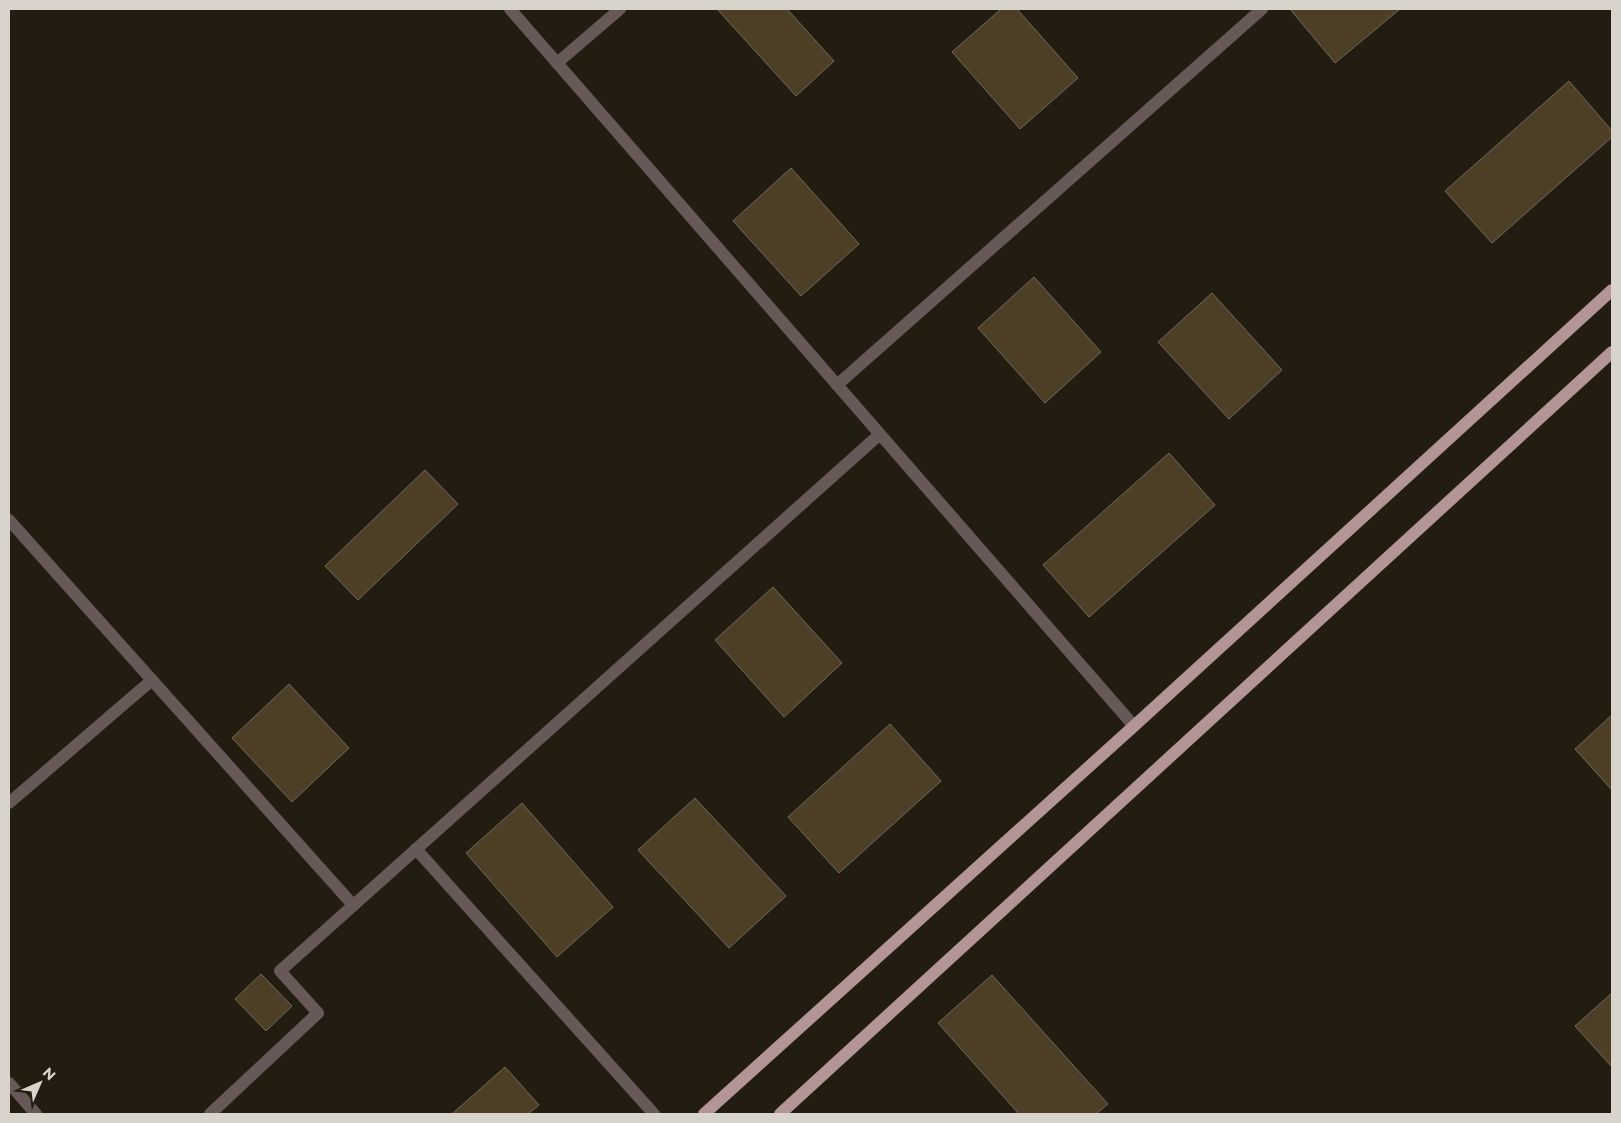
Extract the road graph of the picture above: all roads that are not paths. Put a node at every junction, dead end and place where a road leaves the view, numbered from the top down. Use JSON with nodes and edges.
{"nodes":[{"id":1,"x":510,"y":9,"type":"edge"},
{"id":2,"x":620,"y":9,"type":"edge"},
{"id":3,"x":1262,"y":9,"type":"edge"},
{"id":4,"x":557,"y":63,"type":"junction"},
{"id":5,"x":1612,"y":290,"type":"edge"},
{"id":6,"x":1612,"y":352,"type":"edge"},
{"id":7,"x":837,"y":385,"type":"junction"},
{"id":8,"x":880,"y":434,"type":"junction"},
{"id":9,"x":9,"y":520,"type":"edge"},
{"id":10,"x":152,"y":680,"type":"junction"},
{"id":11,"x":1134,"y":726,"type":"junction"},
{"id":12,"x":9,"y":803,"type":"edge"},
{"id":13,"x":416,"y":849,"type":"junction"},
{"id":14,"x":353,"y":905,"type":"junction"},
{"id":15,"x":9,"y":1083,"type":"edge"},
{"id":16,"x":36,"y":1114,"type":"edge"},
{"id":17,"x":210,"y":1114,"type":"edge"},
{"id":18,"x":654,"y":1114,"type":"edge"},
{"id":19,"x":704,"y":1114,"type":"edge"},
{"id":20,"x":780,"y":1114,"type":"edge"}],
"edges":[{"from":1,"to":4,"type":"street"},
{"from":2,"to":4,"type":"street"},
{"from":3,"to":7,"type":"street"},
{"from":4,"to":7,"type":"street"},
{"from":5,"to":11,"type":"main road"},
{"from":6,"to":20,"type":"main road"},
{"from":7,"to":8,"type":"street"},
{"from":8,"to":11,"type":"street"},
{"from":8,"to":13,"type":"street"},
{"from":9,"to":10,"type":"street"},
{"from":10,"to":12,"type":"street"},
{"from":10,"to":14,"type":"street"},
{"from":11,"to":19,"type":"main road"},
{"from":13,"to":14,"type":"street"},
{"from":13,"to":18,"type":"street"},
{"from":14,"to":17,"type":"street"},
{"from":15,"to":16,"type":"street"}]}
